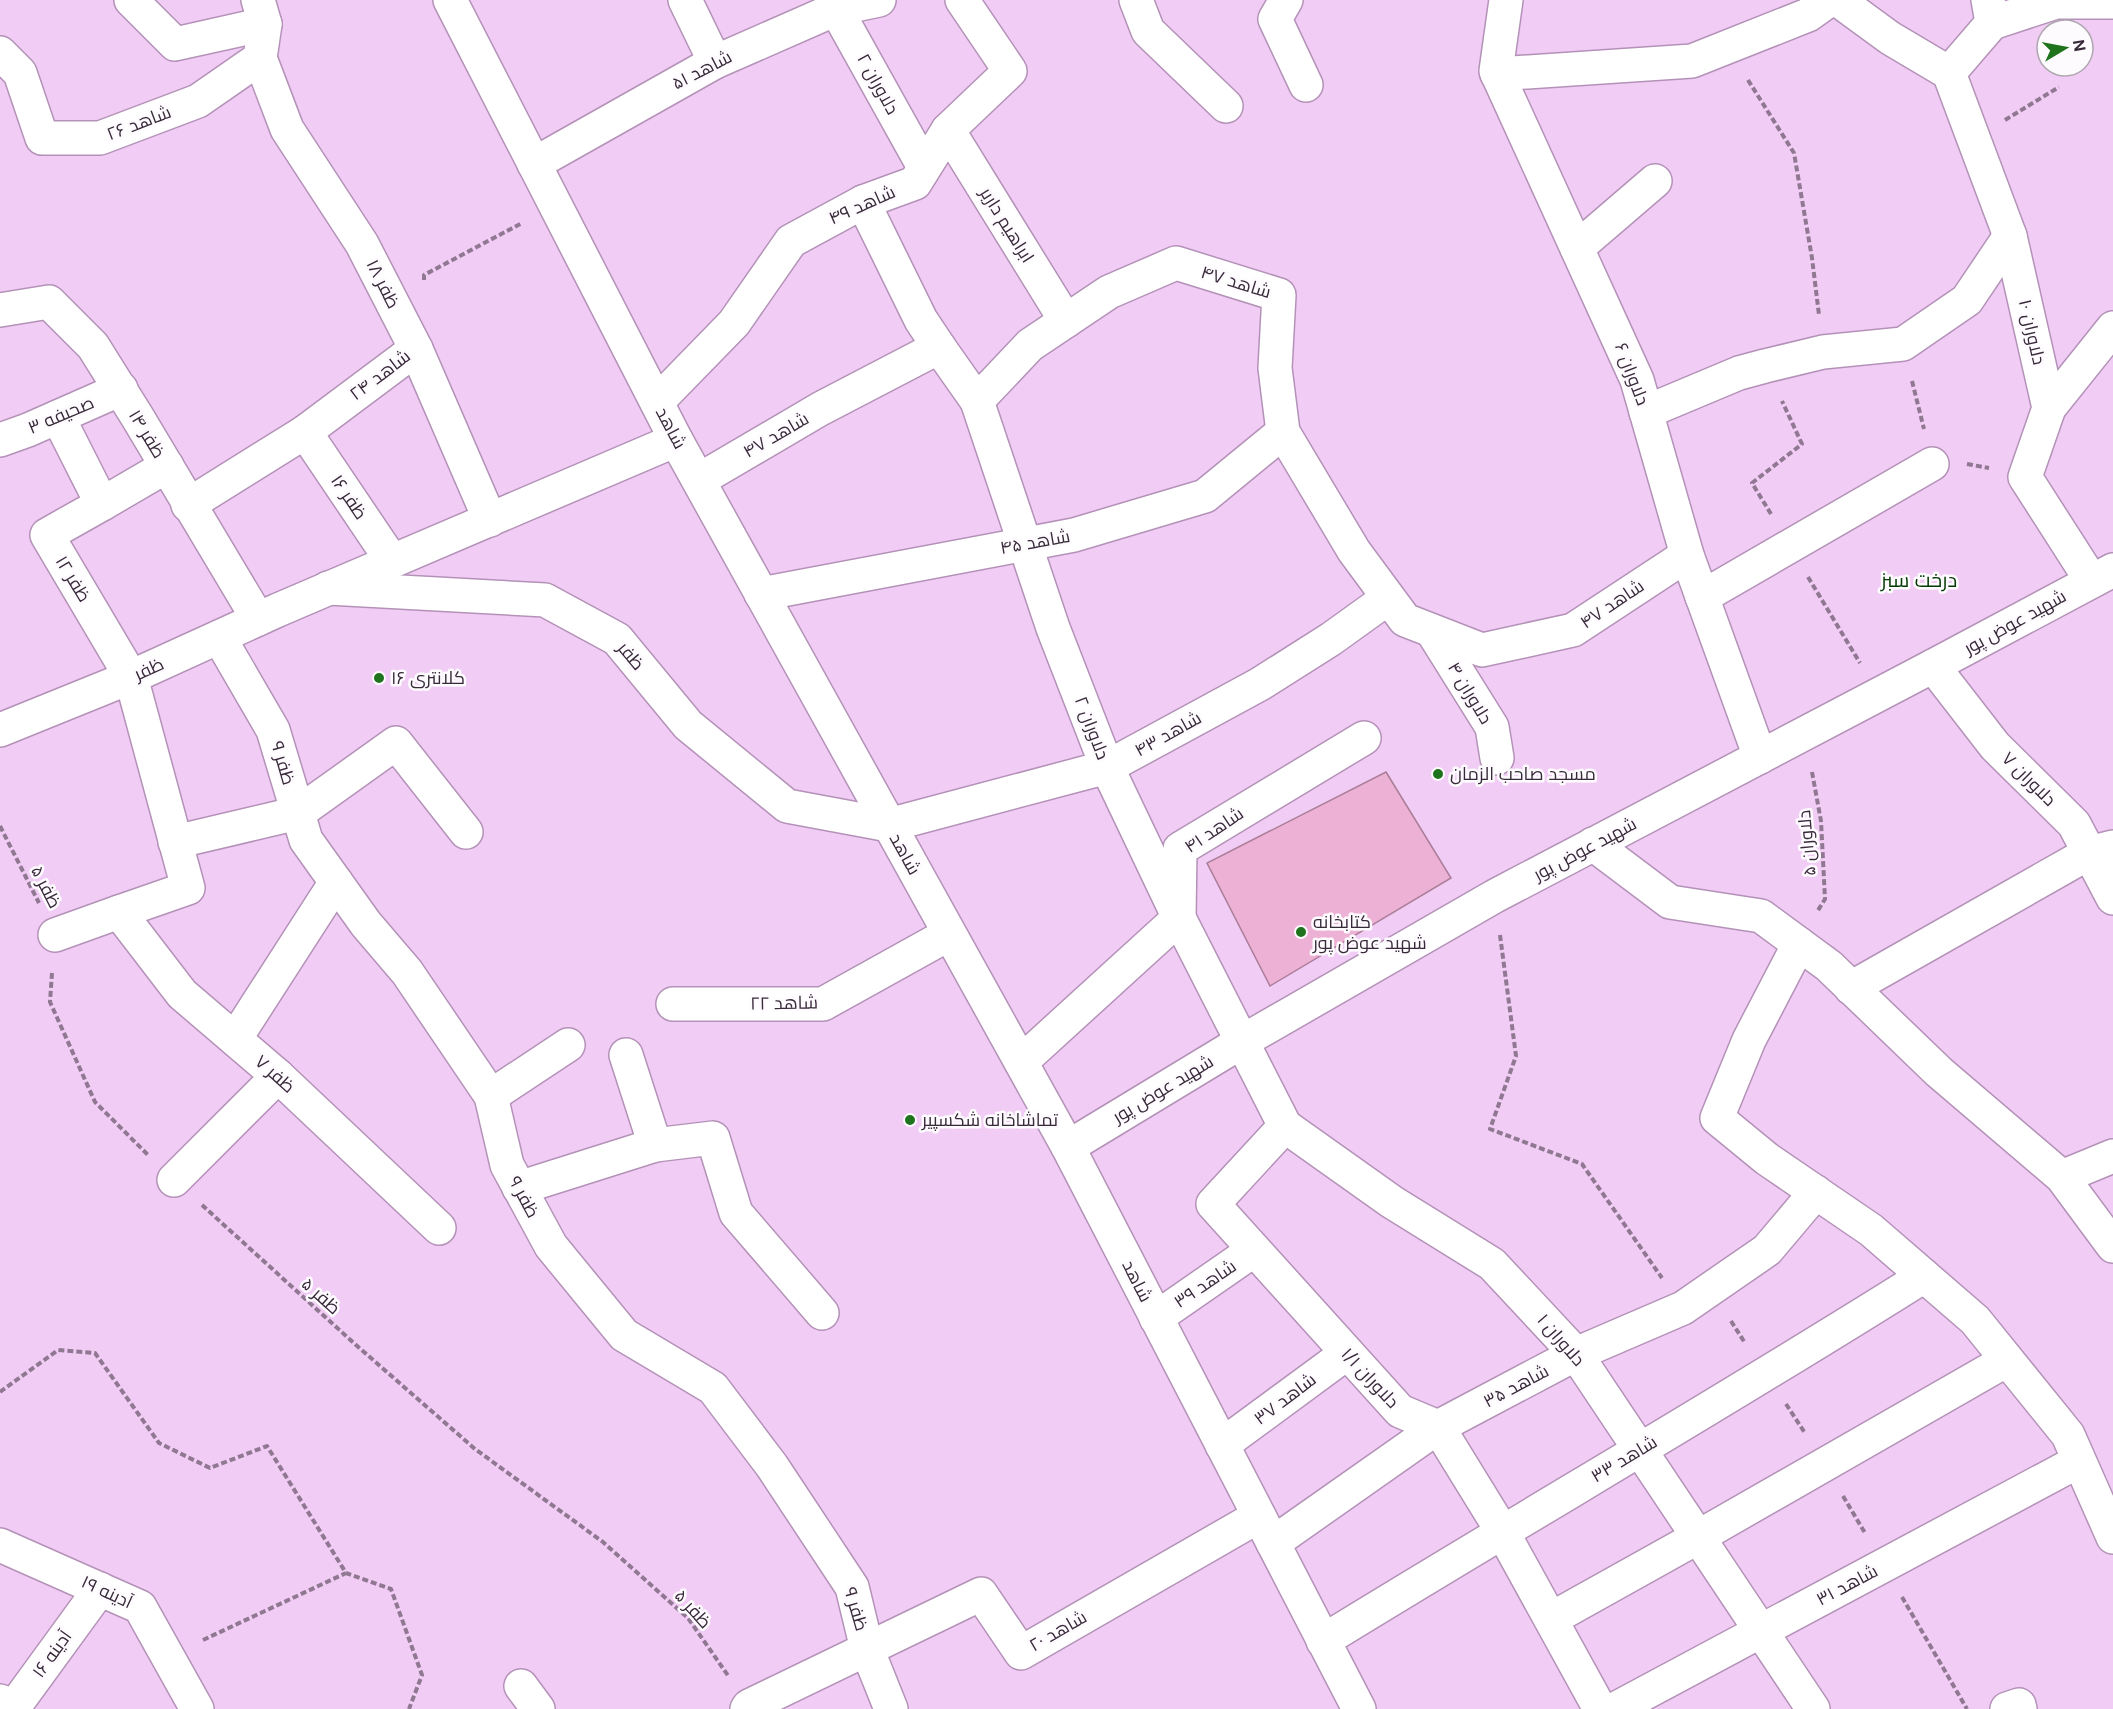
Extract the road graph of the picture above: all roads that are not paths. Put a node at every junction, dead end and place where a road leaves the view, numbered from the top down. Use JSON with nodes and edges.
{"nodes":[{"id":1,"x":131,"y":0,"type":"edge"},
{"id":2,"x":450,"y":0,"type":"edge"},
{"id":3,"x":685,"y":0,"type":"edge"},
{"id":4,"x":879,"y":0,"type":"edge"},
{"id":5,"x":962,"y":0,"type":"edge"},
{"id":6,"x":1136,"y":0,"type":"edge"},
{"id":7,"x":1287,"y":0,"type":"edge"},
{"id":8,"x":1506,"y":0,"type":"edge"},
{"id":9,"x":1829,"y":0,"type":"edge"},
{"id":10,"x":1838,"y":0,"type":"edge"},
{"id":11,"x":2113,"y":2,"type":"edge"},
{"id":12,"x":835,"y":4,"type":"edge"},
{"id":13,"x":1990,"y":11,"type":"edge"},
{"id":14,"x":261,"y":12,"type":"edge"},
{"id":15,"x":0,"y":53,"type":"edge"},
{"id":16,"x":260,"y":58,"type":"junction"},
{"id":17,"x":715,"y":62,"type":"junction"},
{"id":18,"x":1948,"y":73,"type":"junction"},
{"id":19,"x":1497,"y":74,"type":"junction"},
{"id":20,"x":1306,"y":85,"type":"dead end"},
{"id":21,"x":1227,"y":106,"type":"dead end"},
{"id":22,"x":948,"y":130,"type":"junction"},
{"id":23,"x":534,"y":164,"type":"junction"},
{"id":24,"x":924,"y":167,"type":"junction"},
{"id":25,"x":1655,"y":181,"type":"dead end"},
{"id":26,"x":863,"y":202,"type":"junction"},
{"id":27,"x":2010,"y":236,"type":"junction"},
{"id":28,"x":1577,"y":248,"type":"junction"},
{"id":29,"x":0,"y":310,"type":"edge"},
{"id":30,"x":1066,"y":321,"type":"junction"},
{"id":31,"x":2113,"y":328,"type":"edge"},
{"id":32,"x":939,"y":347,"type":"junction"},
{"id":33,"x":416,"y":349,"type":"junction"},
{"id":34,"x":121,"y":389,"type":"junction"},
{"id":35,"x":977,"y":400,"type":"junction"},
{"id":36,"x":657,"y":402,"type":"junction"},
{"id":37,"x":2049,"y":408,"type":"junction"},
{"id":38,"x":1646,"y":412,"type":"junction"},
{"id":39,"x":58,"y":417,"type":"junction"},
{"id":40,"x":305,"y":432,"type":"junction"},
{"id":41,"x":1283,"y":432,"type":"junction"},
{"id":42,"x":0,"y":440,"type":"edge"},
{"id":43,"x":676,"y":440,"type":"junction"},
{"id":44,"x":1932,"y":464,"type":"dead end"},
{"id":45,"x":166,"y":466,"type":"junction"},
{"id":46,"x":699,"y":480,"type":"junction"},
{"id":47,"x":102,"y":504,"type":"junction"},
{"id":48,"x":188,"y":505,"type":"junction"},
{"id":49,"x":490,"y":520,"type":"junction"},
{"id":50,"x":1025,"y":543,"type":"junction"},
{"id":51,"x":1687,"y":555,"type":"junction"},
{"id":52,"x":392,"y":561,"type":"junction"},
{"id":53,"x":2102,"y":575,"type":"edge"},
{"id":54,"x":328,"y":588,"type":"junction"},
{"id":55,"x":761,"y":594,"type":"junction"},
{"id":56,"x":1388,"y":597,"type":"junction"},
{"id":57,"x":1702,"y":597,"type":"junction"},
{"id":58,"x":258,"y":619,"type":"junction"},
{"id":59,"x":1432,"y":631,"type":"junction"},
{"id":60,"x":219,"y":637,"type":"junction"},
{"id":61,"x":1933,"y":666,"type":"junction"},
{"id":62,"x":131,"y":677,"type":"junction"},
{"id":63,"x":1,"y":727,"type":"edge"},
{"id":64,"x":1364,"y":738,"type":"dead end"},
{"id":65,"x":1760,"y":757,"type":"junction"},
{"id":66,"x":1497,"y":758,"type":"dead end"},
{"id":67,"x":1107,"y":767,"type":"junction"},
{"id":68,"x":298,"y":813,"type":"junction"},
{"id":69,"x":889,"y":825,"type":"junction"},
{"id":70,"x":466,"y":832,"type":"dead end"},
{"id":71,"x":175,"y":842,"type":"junction"},
{"id":72,"x":1593,"y":844,"type":"junction"},
{"id":73,"x":2101,"y":850,"type":"edge"},
{"id":74,"x":336,"y":882,"type":"junction"},
{"id":75,"x":2113,"y":898,"type":"edge"},
{"id":76,"x":119,"y":912,"type":"junction"},
{"id":77,"x":1179,"y":918,"type":"junction"},
{"id":78,"x":949,"y":934,"type":"junction"},
{"id":79,"x":55,"y":935,"type":"road end"},
{"id":80,"x":1799,"y":944,"type":"junction"},
{"id":81,"x":1851,"y":988,"type":"junction"},
{"id":82,"x":673,"y":1004,"type":"dead end"},
{"id":83,"x":236,"y":1040,"type":"junction"},
{"id":84,"x":1243,"y":1041,"type":"junction"},
{"id":85,"x":568,"y":1045,"type":"dead end"},
{"id":86,"x":626,"y":1055,"type":"dead end"},
{"id":87,"x":1021,"y":1062,"type":"junction"},
{"id":88,"x":278,"y":1076,"type":"junction"},
{"id":89,"x":491,"y":1096,"type":"junction"},
{"id":90,"x":1285,"y":1126,"type":"junction"},
{"id":91,"x":655,"y":1145,"type":"junction"},
{"id":92,"x":1068,"y":1147,"type":"junction"},
{"id":93,"x":2113,"y":1156,"type":"edge"},
{"id":94,"x":2062,"y":1177,"type":"junction"},
{"id":95,"x":174,"y":1180,"type":"road end"},
{"id":96,"x":519,"y":1188,"type":"junction"},
{"id":97,"x":1816,"y":1192,"type":"junction"},
{"id":98,"x":439,"y":1228,"type":"dead end"},
{"id":99,"x":2113,"y":1246,"type":"edge"},
{"id":100,"x":1254,"y":1250,"type":"junction"},
{"id":101,"x":1924,"y":1276,"type":"junction"},
{"id":102,"x":822,"y":1313,"type":"dead end"},
{"id":103,"x":1156,"y":1318,"type":"junction"},
{"id":104,"x":1347,"y":1353,"type":"junction"},
{"id":105,"x":1576,"y":1354,"type":"junction"},
{"id":106,"x":2007,"y":1359,"type":"junction"},
{"id":107,"x":1438,"y":1427,"type":"junction"},
{"id":108,"x":1222,"y":1445,"type":"junction"},
{"id":109,"x":1640,"y":1450,"type":"junction"},
{"id":110,"x":2079,"y":1461,"type":"junction"},
{"id":111,"x":1266,"y":1530,"type":"junction"},
{"id":112,"x":1503,"y":1531,"type":"junction"},
{"id":113,"x":1698,"y":1537,"type":"junction"},
{"id":114,"x":2113,"y":1538,"type":"edge"},
{"id":115,"x":0,"y":1545,"type":"edge"},
{"id":116,"x":99,"y":1589,"type":"junction"},
{"id":117,"x":1551,"y":1619,"type":"junction"},
{"id":118,"x":1761,"y":1631,"type":"junction"},
{"id":119,"x":1323,"y":1641,"type":"junction"},
{"id":120,"x":867,"y":1649,"type":"junction"},
{"id":121,"x":0,"y":1701,"type":"edge"},
{"id":122,"x":748,"y":1708,"type":"edge"},
{"id":123,"x":197,"y":1709,"type":"edge"},
{"id":124,"x":891,"y":1709,"type":"edge"},
{"id":125,"x":1359,"y":1709,"type":"edge"},
{"id":126,"x":1600,"y":1709,"type":"edge"},
{"id":127,"x":1615,"y":1709,"type":"edge"},
{"id":128,"x":1813,"y":1709,"type":"edge"},
{"id":129,"x":2007,"y":1709,"type":"edge"},
{"id":130,"x":2020,"y":1709,"type":"edge"}],
"edges":[{"from":1,"to":14,"type":"street"},
{"from":2,"to":23,"type":"street","name":"شاهد"},
{"from":3,"to":17,"type":"street"},
{"from":4,"to":12,"type":"street","name":"شاهد ۵۱"},
{"from":5,"to":22,"type":"street","name":"شاهد ۴۹"},
{"from":6,"to":21,"type":"street"},
{"from":7,"to":20,"type":"street"},
{"from":8,"to":19,"type":"street","name":"دلاوران ۶"},
{"from":9,"to":19,"type":"street"},
{"from":10,"to":18,"type":"street"},
{"from":11,"to":13,"type":"street"},
{"from":12,"to":17,"type":"street","name":"شاهد ۵۱"},
{"from":12,"to":24,"type":"street","name":"دلاوران ۲"},
{"from":13,"to":18,"type":"street"},
{"from":14,"to":16,"type":"street"},
{"from":15,"to":16,"type":"street","name":"شاهد ۲۶"},
{"from":16,"to":33,"type":"street","name":"ظفر ۱۸"},
{"from":17,"to":23,"type":"street","name":"شاهد ۵۱"},
{"from":18,"to":27,"type":"street","name":"دلاوران ۱۰"},
{"from":19,"to":28,"type":"street","name":"دلاوران ۶"},
{"from":22,"to":24,"type":"street","name":"شاهد ۴۹"},
{"from":22,"to":30,"type":"street","name":"ابراهیم داربر"},
{"from":23,"to":36,"type":"street","name":"شاهد"},
{"from":24,"to":26,"type":"street","name":"شاهد ۴۹"},
{"from":25,"to":28,"type":"street"},
{"from":26,"to":32,"type":"street"},
{"from":26,"to":36,"type":"street","name":"شاهد ۴۹"},
{"from":27,"to":37,"type":"street","name":"دلاوران ۱۰"},
{"from":27,"to":38,"type":"street"},
{"from":28,"to":38,"type":"street","name":"دلاوران ۶"},
{"from":29,"to":34,"type":"street","name":"ظفر ۱۴"},
{"from":30,"to":35,"type":"street","name":"شاهد ۴۷"},
{"from":30,"to":41,"type":"street","name":"شاهد ۴۷"},
{"from":31,"to":37,"type":"street"},
{"from":32,"to":35,"type":"street"},
{"from":32,"to":46,"type":"street","name":"شاهد ۴۷"},
{"from":33,"to":40,"type":"street","name":"شاهد ۲۴"},
{"from":33,"to":49,"type":"street","name":"ظفر ۱۸"},
{"from":34,"to":39,"type":"street","name":"صحیفه ۳"},
{"from":34,"to":45,"type":"street","name":"ظفر ۱۴"},
{"from":35,"to":50,"type":"street","name":"دلاوران ۲"},
{"from":36,"to":43,"type":"street","name":"شاهد"},
{"from":37,"to":53,"type":"street"},
{"from":38,"to":51,"type":"street","name":"دلاوران ۶"},
{"from":39,"to":42,"type":"street","name":"صحیفه ۳"},
{"from":39,"to":47,"type":"street"},
{"from":40,"to":48,"type":"street","name":"شاهد ۲۴"},
{"from":40,"to":52,"type":"street","name":"ظفر ۱۶"},
{"from":41,"to":50,"type":"street","name":"شاهد ۴۵"},
{"from":41,"to":56,"type":"street","name":"شاهد ۴۷"},
{"from":43,"to":46,"type":"street","name":"شاهد"},
{"from":43,"to":49,"type":"street","name":"ظفر"},
{"from":44,"to":57,"type":"street"},
{"from":45,"to":47,"type":"street","name":"ظفر ۱۲"},
{"from":45,"to":48,"type":"street","name":"ظفر ۱۴"},
{"from":46,"to":55,"type":"street","name":"شاهد"},
{"from":47,"to":62,"type":"street","name":"ظفر ۱۲"},
{"from":48,"to":58,"type":"street","name":"ظفر ۱۴"},
{"from":49,"to":52,"type":"street","name":"ظفر"},
{"from":50,"to":55,"type":"street","name":"شاهد ۴۵"},
{"from":50,"to":67,"type":"street","name":"دلاوران ۲"},
{"from":51,"to":57,"type":"street","name":"دلاوران ۶"},
{"from":51,"to":59,"type":"street","name":"شاهد ۴۷"},
{"from":52,"to":54,"type":"street","name":"ظفر"},
{"from":53,"to":61,"type":"street","name":"شهید عوض پور"},
{"from":54,"to":58,"type":"street","name":"ظفر"},
{"from":54,"to":69,"type":"street","name":"ظفر"},
{"from":55,"to":69,"type":"street","name":"شاهد"},
{"from":56,"to":59,"type":"street","name":"شاهد ۴۷"},
{"from":56,"to":67,"type":"street","name":"شاهد ۴۳"},
{"from":57,"to":65,"type":"street","name":"دلاوران ۶"},
{"from":58,"to":60,"type":"street","name":"ظفر"},
{"from":59,"to":66,"type":"street","name":"دلاوران ۴"},
{"from":60,"to":62,"type":"street","name":"ظفر"},
{"from":60,"to":68,"type":"street","name":"ظفر ۹"},
{"from":61,"to":65,"type":"street","name":"شهید عوض پور"},
{"from":61,"to":73,"type":"street","name":"دلاوران ۷"},
{"from":62,"to":63,"type":"street","name":"ظفر"},
{"from":62,"to":71,"type":"street"},
{"from":64,"to":77,"type":"street","name":"شاهد ۴۱"},
{"from":65,"to":72,"type":"street","name":"شهید عوض پور"},
{"from":67,"to":69,"type":"street","name":"شاهد ۴۳"},
{"from":67,"to":77,"type":"street","name":"دلاوران ۲"},
{"from":68,"to":70,"type":"street"},
{"from":68,"to":71,"type":"street"},
{"from":68,"to":74,"type":"street","name":"ظفر ۹"},
{"from":69,"to":78,"type":"street","name":"شاهد"},
{"from":71,"to":76,"type":"street"},
{"from":72,"to":80,"type":"street"},
{"from":72,"to":84,"type":"street","name":"شهید عوض پور"},
{"from":73,"to":75,"type":"street","name":"دلاوران ۷"},
{"from":73,"to":81,"type":"street"},
{"from":74,"to":83,"type":"street"},
{"from":74,"to":89,"type":"street","name":"ظفر ۹"},
{"from":76,"to":79,"type":"street"},
{"from":76,"to":83,"type":"street","name":"ظفر ۷"},
{"from":77,"to":84,"type":"street","name":"دلاوران ۲"},
{"from":77,"to":87,"type":"street"},
{"from":78,"to":82,"type":"street","name":"شاهد ۲۲"},
{"from":78,"to":87,"type":"street","name":"شاهد"},
{"from":80,"to":81,"type":"street"},
{"from":80,"to":97,"type":"street"},
{"from":81,"to":94,"type":"street"},
{"from":83,"to":88,"type":"street","name":"ظفر ۷"},
{"from":84,"to":90,"type":"street","name":"دلاوران ۱"},
{"from":84,"to":92,"type":"street","name":"شهید عوض پور"},
{"from":85,"to":89,"type":"street"},
{"from":86,"to":91,"type":"street"},
{"from":87,"to":92,"type":"street","name":"شاهد"},
{"from":88,"to":95,"type":"street"},
{"from":88,"to":98,"type":"street","name":"ظفر ۷"},
{"from":89,"to":96,"type":"street","name":"ظفر ۹"},
{"from":90,"to":100,"type":"street","name":"دلاوران ۱/۱"},
{"from":90,"to":105,"type":"street","name":"دلاوران ۱"},
{"from":91,"to":96,"type":"street"},
{"from":91,"to":102,"type":"street"},
{"from":92,"to":103,"type":"street","name":"شاهد"},
{"from":93,"to":94,"type":"street"},
{"from":94,"to":99,"type":"street"},
{"from":96,"to":120,"type":"street","name":"ظفر ۹"},
{"from":97,"to":101,"type":"street"},
{"from":97,"to":105,"type":"street","name":"شاهد ۳۵"},
{"from":100,"to":103,"type":"street","name":"شاهد ۳۹"},
{"from":100,"to":104,"type":"street","name":"دلاوران ۱/۱"},
{"from":101,"to":106,"type":"street"},
{"from":101,"to":109,"type":"street","name":"شاهد ۳۳"},
{"from":103,"to":108,"type":"street","name":"شاهد"},
{"from":104,"to":107,"type":"street","name":"دلاوران ۱/۱"},
{"from":104,"to":108,"type":"street","name":"شاهد ۳۷"},
{"from":105,"to":107,"type":"street","name":"شاهد ۳۵"},
{"from":105,"to":109,"type":"street","name":"دلاوران ۱"},
{"from":106,"to":110,"type":"street"},
{"from":106,"to":113,"type":"street"},
{"from":107,"to":111,"type":"street","name":"شاهد ۳۵"},
{"from":107,"to":112,"type":"street"},
{"from":108,"to":111,"type":"street","name":"شاهد"},
{"from":109,"to":112,"type":"street","name":"شاهد ۳۳"},
{"from":109,"to":113,"type":"street","name":"دلاوران ۱"},
{"from":110,"to":114,"type":"street"},
{"from":110,"to":118,"type":"street","name":"شاهد ۳۱"},
{"from":111,"to":119,"type":"street","name":"شاهد"},
{"from":111,"to":120,"type":"street","name":"شاهد ۲۰"},
{"from":112,"to":117,"type":"street"},
{"from":112,"to":119,"type":"street","name":"شاهد ۳۳"},
{"from":113,"to":117,"type":"street"},
{"from":113,"to":118,"type":"street","name":"دلاوران ۱"},
{"from":115,"to":116,"type":"street","name":"آدینه ۱۹"},
{"from":116,"to":121,"type":"street","name":"آدینه ۱۶"},
{"from":116,"to":123,"type":"street","name":"آدینه ۱۹"},
{"from":117,"to":126,"type":"street"},
{"from":118,"to":127,"type":"street","name":"شاهد ۳۱"},
{"from":118,"to":128,"type":"street","name":"دلاوران ۱"},
{"from":119,"to":125,"type":"street","name":"شاهد"},
{"from":120,"to":122,"type":"street","name":"شاهد ۲۰"},
{"from":120,"to":124,"type":"street","name":"ظفر ۹"},
{"from":129,"to":130,"type":"street"}]}
